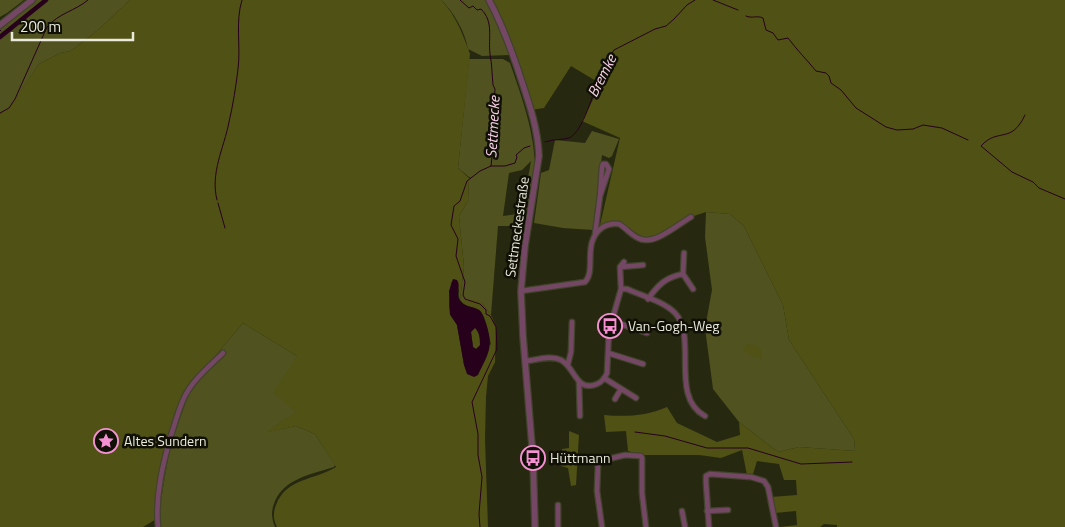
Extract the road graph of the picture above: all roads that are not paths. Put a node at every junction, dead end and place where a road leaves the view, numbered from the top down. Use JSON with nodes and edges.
{"nodes":[{"id":1,"x":32,"y":0,"type":"edge"},
{"id":2,"x":489,"y":0,"type":"edge"},
{"id":3,"x":0,"y":25,"type":"edge"},
{"id":4,"x":600,"y":196,"type":"junction"},
{"id":5,"x":690,"y":217,"type":"dead end"},
{"id":6,"x":595,"y":235,"type":"junction"},
{"id":7,"x":684,"y":253,"type":"dead end"},
{"id":8,"x":624,"y":262,"type":"dead end"},
{"id":9,"x":643,"y":265,"type":"dead end"},
{"id":10,"x":620,"y":267,"type":"junction"},
{"id":11,"x":683,"y":274,"type":"junction"},
{"id":12,"x":621,"y":289,"type":"junction"},
{"id":13,"x":693,"y":289,"type":"dead end"},
{"id":14,"x":521,"y":291,"type":"junction"},
{"id":15,"x":648,"y":299,"type":"junction"},
{"id":16,"x":612,"y":321,"type":"junction"},
{"id":17,"x":572,"y":322,"type":"dead end"},
{"id":18,"x":648,"y":333,"type":"dead end"},
{"id":19,"x":223,"y":352,"type":"dead end"},
{"id":20,"x":608,"y":353,"type":"junction"},
{"id":21,"x":526,"y":362,"type":"junction"},
{"id":22,"x":568,"y":364,"type":"junction"},
{"id":23,"x":643,"y":364,"type":"dead end"},
{"id":24,"x":604,"y":378,"type":"junction"},
{"id":25,"x":579,"y":382,"type":"junction"},
{"id":26,"x":621,"y":389,"type":"junction"},
{"id":27,"x":636,"y":398,"type":"dead end"},
{"id":28,"x":615,"y":399,"type":"dead end"},
{"id":29,"x":580,"y":416,"type":"dead end"},
{"id":30,"x":705,"y":416,"type":"dead end"},
{"id":31,"x":558,"y":505,"type":"dead end"},
{"id":32,"x":728,"y":510,"type":"dead end"},
{"id":33,"x":682,"y":511,"type":"dead end"},
{"id":34,"x":707,"y":511,"type":"junction"},
{"id":35,"x":158,"y":527,"type":"edge"},
{"id":36,"x":535,"y":527,"type":"edge"},
{"id":37,"x":558,"y":527,"type":"edge"},
{"id":38,"x":602,"y":527,"type":"edge"},
{"id":39,"x":646,"y":527,"type":"edge"},
{"id":40,"x":685,"y":527,"type":"edge"},
{"id":41,"x":709,"y":527,"type":"edge"},
{"id":42,"x":776,"y":527,"type":"edge"}],
"edges":[{"from":1,"to":3,"type":"street"},
{"from":2,"to":14,"type":"street","name":"Settmeckestraße"},
{"from":4,"to":4,"type":"street"},
{"from":4,"to":6,"type":"street"},
{"from":5,"to":6,"type":"street"},
{"from":6,"to":14,"type":"street"},
{"from":7,"to":11,"type":"street"},
{"from":8,"to":10,"type":"street"},
{"from":9,"to":10,"type":"street"},
{"from":10,"to":12,"type":"street"},
{"from":11,"to":13,"type":"street"},
{"from":11,"to":15,"type":"street"},
{"from":12,"to":15,"type":"street"},
{"from":12,"to":16,"type":"street"},
{"from":14,"to":21,"type":"street","name":"Settmeckestraße"},
{"from":15,"to":30,"type":"street"},
{"from":16,"to":18,"type":"street"},
{"from":16,"to":20,"type":"street"},
{"from":17,"to":22,"type":"street"},
{"from":19,"to":35,"type":"street"},
{"from":20,"to":23,"type":"street"},
{"from":20,"to":24,"type":"street"},
{"from":21,"to":22,"type":"street"},
{"from":21,"to":36,"type":"street","name":"Settmeckestraße"},
{"from":22,"to":25,"type":"street"},
{"from":24,"to":25,"type":"street"},
{"from":24,"to":26,"type":"street"},
{"from":25,"to":29,"type":"street"},
{"from":26,"to":27,"type":"street"},
{"from":26,"to":28,"type":"street"},
{"from":31,"to":37,"type":"street"},
{"from":32,"to":34,"type":"street"},
{"from":33,"to":40,"type":"street"},
{"from":34,"to":41,"type":"street"},
{"from":34,"to":42,"type":"street"},
{"from":38,"to":39,"type":"street"}]}
